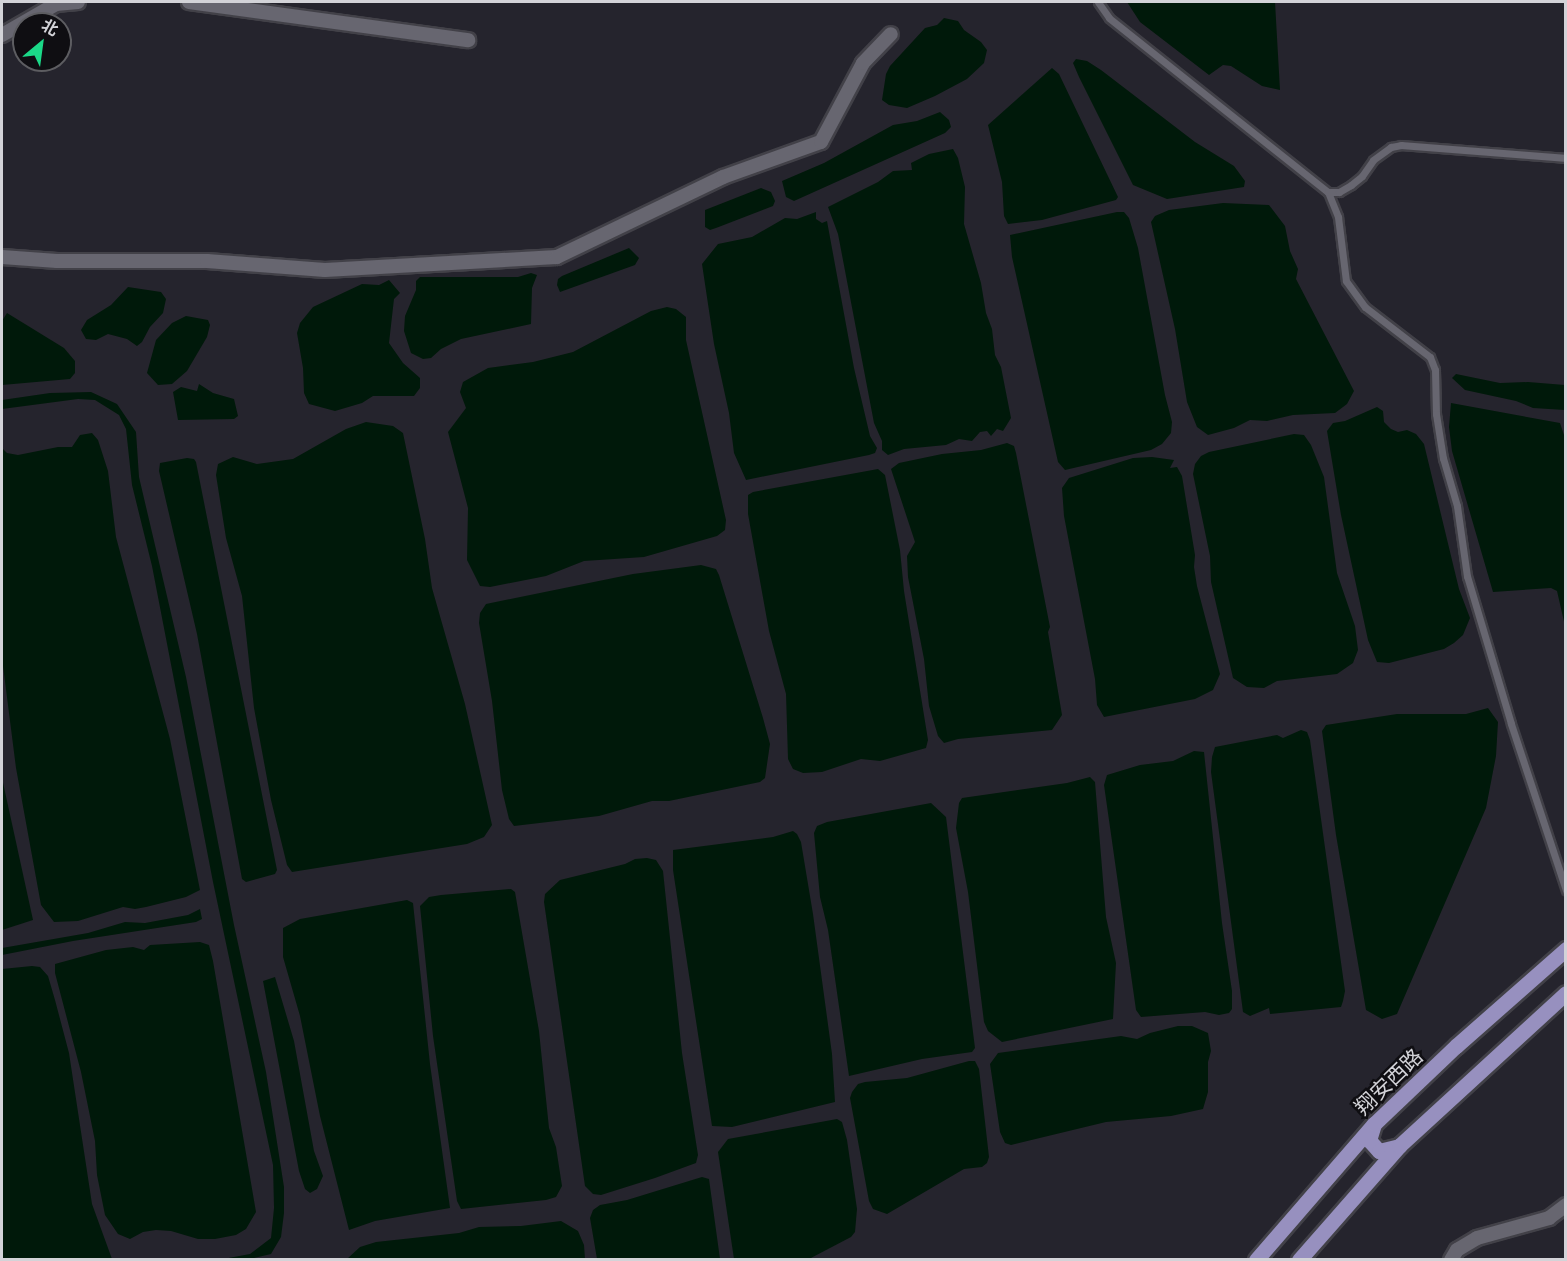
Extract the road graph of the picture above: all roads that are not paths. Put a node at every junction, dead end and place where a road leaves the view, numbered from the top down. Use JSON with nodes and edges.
{"nodes":[{"id":1,"x":78,"y":2,"type":"edge"},
{"id":2,"x":189,"y":2,"type":"edge"},
{"id":3,"x":1098,"y":2,"type":"edge"},
{"id":4,"x":891,"y":34,"type":"dead end"},
{"id":5,"x":2,"y":35,"type":"edge"},
{"id":6,"x":468,"y":40,"type":"dead end"},
{"id":7,"x":1566,"y":158,"type":"edge"},
{"id":8,"x":1328,"y":192,"type":"junction"},
{"id":9,"x":2,"y":257,"type":"edge"},
{"id":10,"x":1566,"y":890,"type":"edge"},
{"id":11,"x":1566,"y":949,"type":"edge"},
{"id":12,"x":1566,"y":993,"type":"edge"},
{"id":13,"x":1374,"y":1124,"type":"junction"},
{"id":14,"x":1400,"y":1146,"type":"junction"},
{"id":15,"x":1566,"y":1205,"type":"edge"},
{"id":16,"x":1256,"y":1260,"type":"edge"},
{"id":17,"x":1299,"y":1260,"type":"edge"},
{"id":18,"x":1451,"y":1260,"type":"edge"}],
"edges":[{"from":1,"to":5,"type":"street"},
{"from":2,"to":6,"type":"street"},
{"from":3,"to":8,"type":"lane"},
{"from":4,"to":9,"type":"street"},
{"from":7,"to":8,"type":"lane"},
{"from":8,"to":10,"type":"lane"},
{"from":11,"to":13,"type":"main road","name":"翔安西路"},
{"from":12,"to":14,"type":"main road"},
{"from":13,"to":14,"type":"main road"},
{"from":13,"to":16,"type":"main road","name":"翔安西路"},
{"from":14,"to":17,"type":"main road"},
{"from":15,"to":18,"type":"street"}]}
